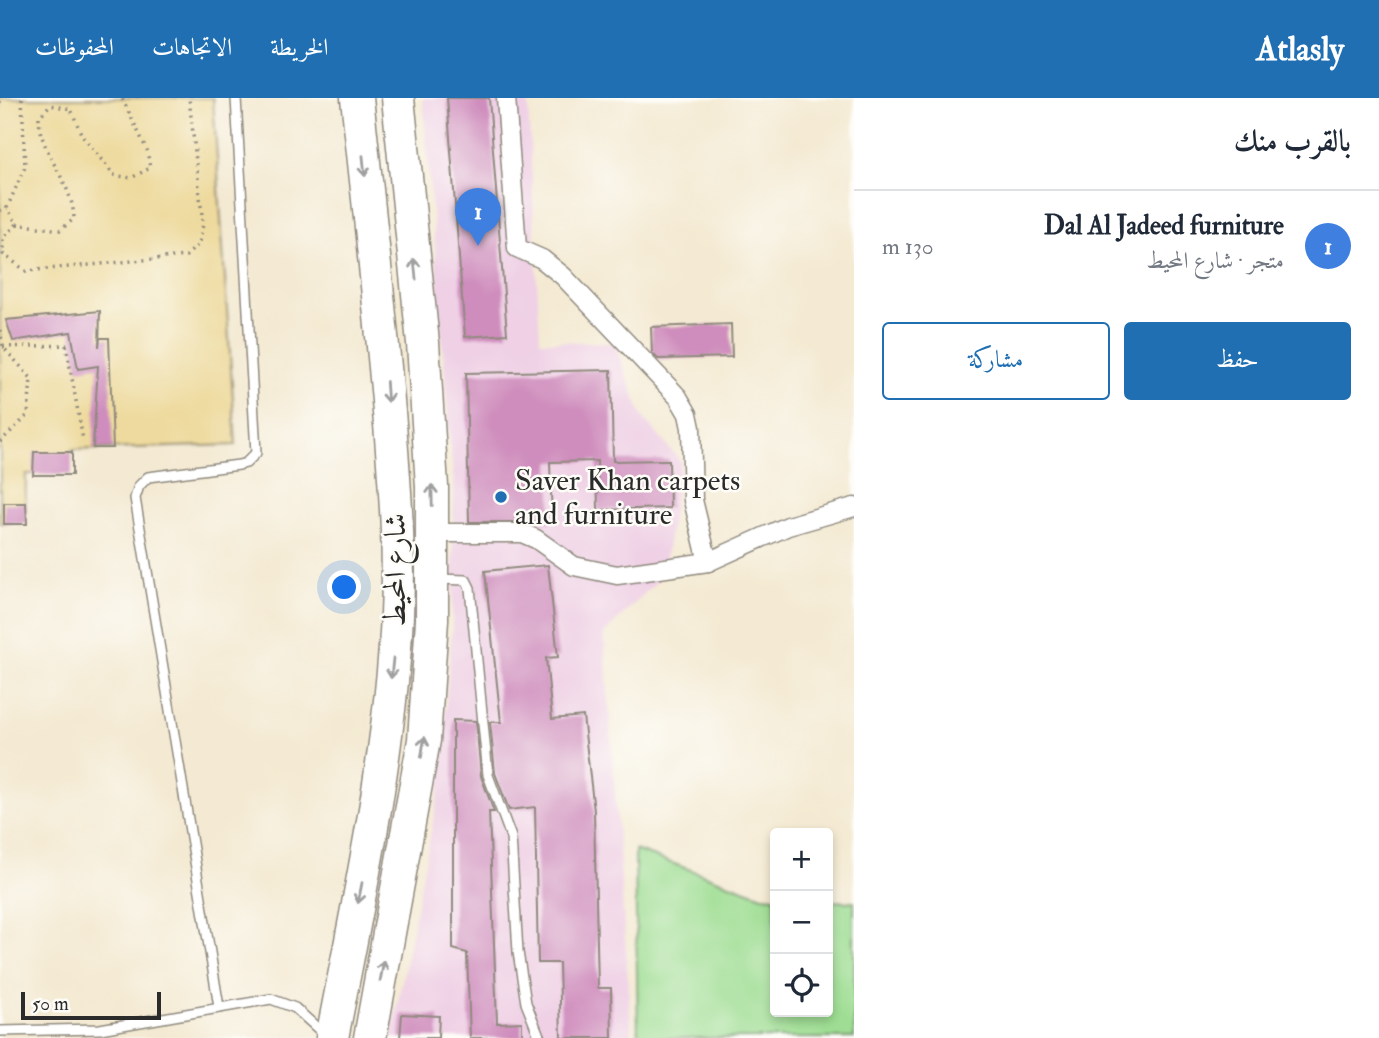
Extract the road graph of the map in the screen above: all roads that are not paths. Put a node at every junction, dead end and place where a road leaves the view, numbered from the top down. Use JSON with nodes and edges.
{"nodes":[{"id":1,"x":236,"y":98,"type":"edge"},
{"id":2,"x":357,"y":98,"type":"edge"},
{"id":3,"x":398,"y":98,"type":"edge"},
{"id":4,"x":506,"y":98,"type":"edge"},
{"id":5,"x":854,"y":507,"type":"edge"},
{"id":6,"x":432,"y":533,"type":"junction"},
{"id":7,"x":708,"y":562,"type":"junction"},
{"id":8,"x":432,"y":579,"type":"junction"},
{"id":9,"x":219,"y":1007,"type":"junction"},
{"id":10,"x":0,"y":1031,"type":"edge"},
{"id":11,"x":331,"y":1038,"type":"edge"},
{"id":12,"x":370,"y":1038,"type":"edge"},
{"id":13,"x":540,"y":1038,"type":"edge"}],
"edges":[{"from":1,"to":9,"type":"lane"},
{"from":2,"to":11,"type":"highway","name":"شارع المحيط","one_way":true},
{"from":6,"to":3,"type":"highway","name":"شارع المحيط","one_way":true},
{"from":4,"to":7,"type":"street"},
{"from":5,"to":7,"type":"street"},
{"from":6,"to":7,"type":"street"},
{"from":6,"to":8,"type":"highway","name":"شارع المحيط"},
{"from":12,"to":8,"type":"highway","name":"شارع المحيط","one_way":true},
{"from":8,"to":13,"type":"lane"},
{"from":9,"to":10,"type":"lane"},
{"from":9,"to":11,"type":"lane"}]}
